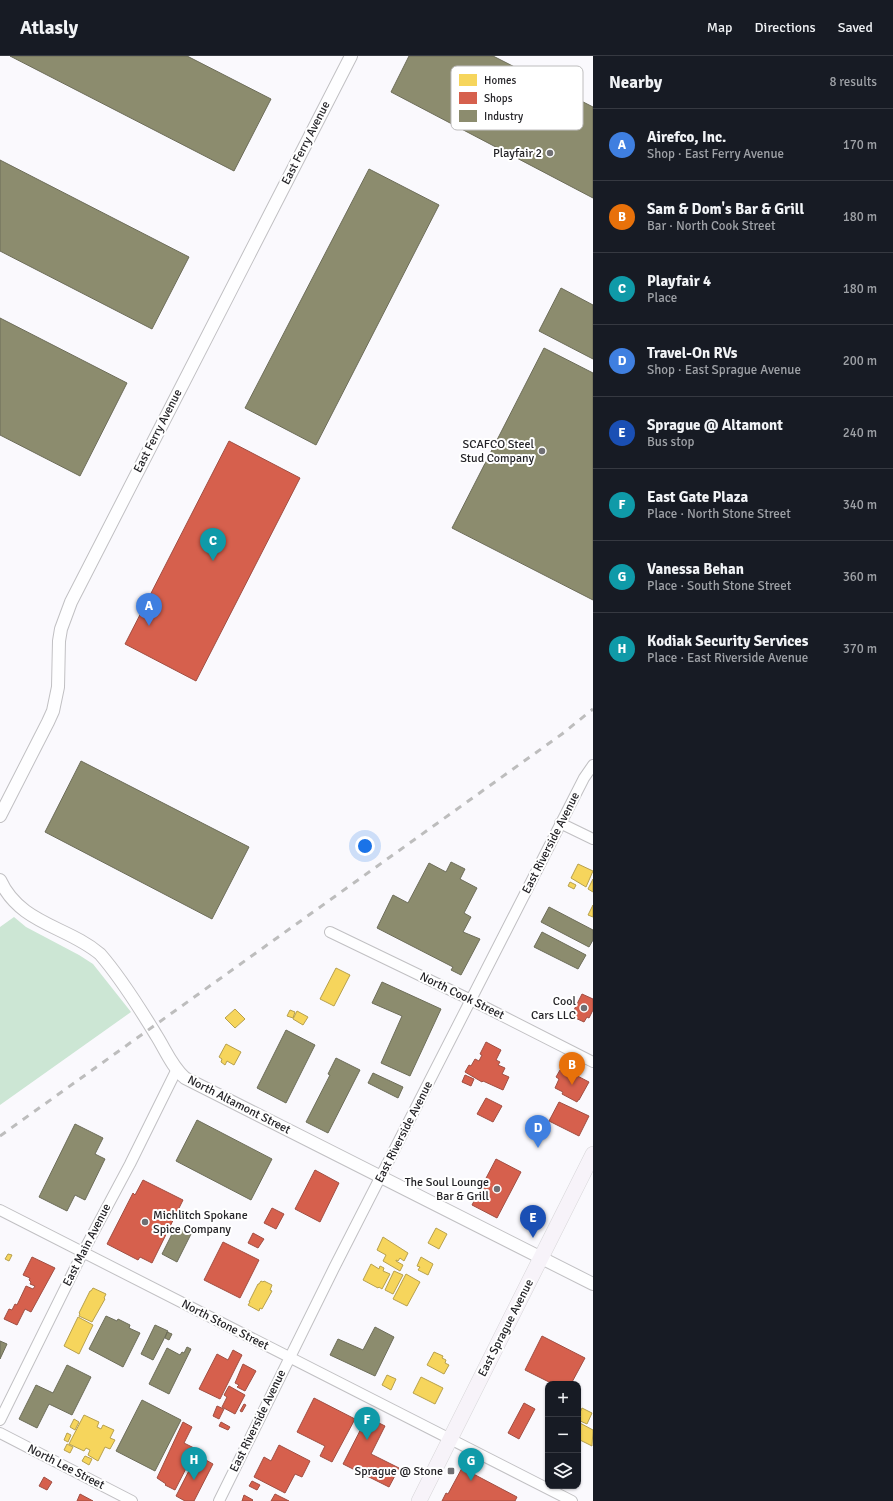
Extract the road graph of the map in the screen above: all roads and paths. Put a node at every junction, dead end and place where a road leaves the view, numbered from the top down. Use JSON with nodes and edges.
{"nodes":[{"id":1,"x":351,"y":56,"type":"edge"},
{"id":2,"x":593,"y":765,"type":"edge"},
{"id":3,"x":0,"y":816,"type":"edge"},
{"id":4,"x":560,"y":823,"type":"junction"},
{"id":5,"x":593,"y":839,"type":"edge"},
{"id":6,"x":0,"y":880,"type":"edge"},
{"id":7,"x":330,"y":932,"type":"dead end"},
{"id":8,"x":471,"y":1000,"type":"junction"},
{"id":9,"x":593,"y":1062,"type":"edge"},
{"id":10,"x":176,"y":1070,"type":"junction"},
{"id":11,"x":593,"y":1154,"type":"edge"},
{"id":12,"x":381,"y":1178,"type":"junction"},
{"id":13,"x":0,"y":1210,"type":"edge"},
{"id":14,"x":83,"y":1252,"type":"junction"},
{"id":15,"x":541,"y":1258,"type":"junction"},
{"id":16,"x":593,"y":1284,"type":"edge"},
{"id":17,"x":289,"y":1358,"type":"junction"},
{"id":18,"x":0,"y":1420,"type":"edge"},
{"id":19,"x":0,"y":1433,"type":"edge"},
{"id":20,"x":450,"y":1440,"type":"junction"},
{"id":21,"x":132,"y":1501,"type":"edge"},
{"id":22,"x":219,"y":1501,"type":"edge"},
{"id":23,"x":419,"y":1501,"type":"edge"},
{"id":24,"x":572,"y":1501,"type":"edge"}],
"edges":[{"from":1,"to":3,"type":"street","name":"East Ferry Avenue"},
{"from":2,"to":4,"type":"street","name":"East Riverside Avenue"},
{"from":4,"to":5,"type":"street"},
{"from":4,"to":8,"type":"street","name":"East Riverside Avenue"},
{"from":6,"to":10,"type":"street","name":"North Altamont Street"},
{"from":7,"to":8,"type":"street","name":"North Cook Street"},
{"from":8,"to":9,"type":"street","name":"North Cook Street"},
{"from":8,"to":12,"type":"street","name":"East Riverside Avenue"},
{"from":10,"to":12,"type":"street","name":"North Altamont Street"},
{"from":10,"to":14,"type":"street","name":"East Main Avenue"},
{"from":11,"to":15,"type":"main road","name":"East Sprague Avenue"},
{"from":12,"to":15,"type":"street","name":"North Altamont Street"},
{"from":12,"to":17,"type":"street","name":"East Riverside Avenue"},
{"from":13,"to":14,"type":"street","name":"North Stone Street"},
{"from":14,"to":17,"type":"street","name":"North Stone Street"},
{"from":14,"to":18,"type":"street","name":"East Main Avenue"},
{"from":15,"to":16,"type":"street","name":"North Altamont Street"},
{"from":15,"to":20,"type":"main road","name":"East Sprague Avenue"},
{"from":17,"to":20,"type":"street","name":"North Stone Street"},
{"from":17,"to":22,"type":"street","name":"East Riverside Avenue"},
{"from":19,"to":21,"type":"street","name":"North Lee Street"},
{"from":20,"to":23,"type":"main road","name":"East Sprague Avenue"},
{"from":20,"to":24,"type":"street","name":"North Stone Street"}]}
